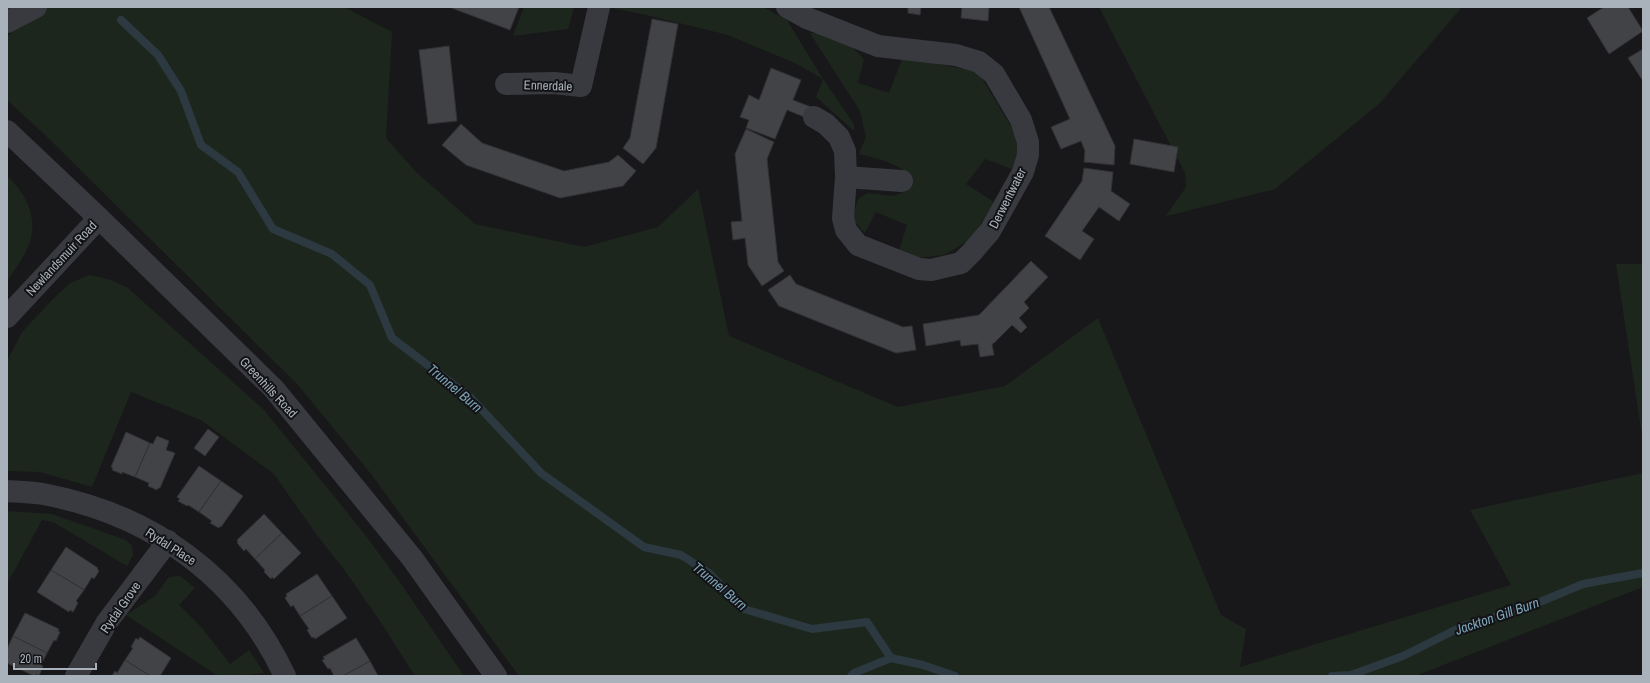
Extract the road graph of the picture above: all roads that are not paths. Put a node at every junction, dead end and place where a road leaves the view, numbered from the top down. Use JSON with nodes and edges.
{"nodes":[{"id":1,"x":36,"y":7,"type":"edge"},
{"id":2,"x":599,"y":7,"type":"edge"},
{"id":3,"x":787,"y":7,"type":"edge"},
{"id":4,"x":7,"y":22,"type":"edge"},
{"id":5,"x":506,"y":84,"type":"dead end"},
{"id":6,"x":814,"y":117,"type":"dead end"},
{"id":7,"x":7,"y":131,"type":"edge"},
{"id":8,"x":846,"y":177,"type":"junction"},
{"id":9,"x":902,"y":180,"type":"dead end"},
{"id":10,"x":99,"y":218,"type":"junction"},
{"id":11,"x":7,"y":317,"type":"edge"},
{"id":12,"x":7,"y":491,"type":"edge"},
{"id":13,"x":168,"y":542,"type":"junction"},
{"id":14,"x":76,"y":676,"type":"edge"},
{"id":15,"x":285,"y":676,"type":"edge"},
{"id":16,"x":496,"y":676,"type":"edge"}],
"edges":[{"from":1,"to":4,"type":"street"},
{"from":2,"to":5,"type":"street","name":"Ennerdale"},
{"from":3,"to":8,"type":"street","name":"Derwentwater"},
{"from":6,"to":8,"type":"street","name":"Derwentwater"},
{"from":7,"to":10,"type":"street","name":"Greenhills Road"},
{"from":8,"to":9,"type":"street"},
{"from":10,"to":11,"type":"street","name":"Newlandsmuir Road"},
{"from":10,"to":16,"type":"street","name":"Greenhills Road"},
{"from":12,"to":13,"type":"street","name":"Rydal Place"},
{"from":13,"to":14,"type":"street","name":"Rydal Grove"},
{"from":13,"to":15,"type":"street","name":"Rydal Place"}]}
